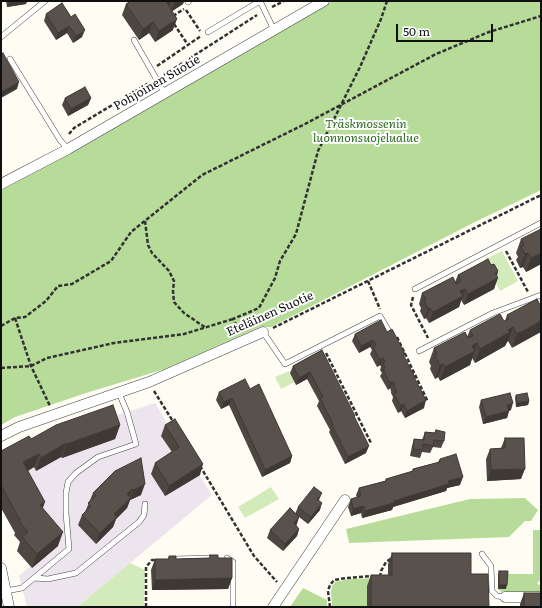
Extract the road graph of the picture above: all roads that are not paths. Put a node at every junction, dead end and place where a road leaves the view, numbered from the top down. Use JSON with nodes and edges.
{"nodes":[{"id":1,"x":45,"y":1,"type":"edge"},
{"id":2,"x":260,"y":1,"type":"edge"},
{"id":3,"x":324,"y":1,"type":"edge"},
{"id":4,"x":274,"y":30,"type":"junction"},
{"id":5,"x":208,"y":32,"type":"dead end"},
{"id":6,"x":1,"y":37,"type":"edge"},
{"id":7,"x":134,"y":40,"type":"dead end"},
{"id":8,"x":10,"y":59,"type":"dead end"},
{"id":9,"x":165,"y":94,"type":"junction"},
{"id":10,"x":68,"y":149,"type":"junction"},
{"id":11,"x":1,"y":184,"type":"edge"},
{"id":12,"x":541,"y":223,"type":"edge"},
{"id":13,"x":415,"y":289,"type":"road end"},
{"id":14,"x":541,"y":295,"type":"edge"},
{"id":15,"x":263,"y":332,"type":"joint"},
{"id":16,"x":390,"y":333,"type":"edge"},
{"id":17,"x":419,"y":351,"type":"dead end"},
{"id":18,"x":119,"y":393,"type":"junction"},
{"id":19,"x":1,"y":436,"type":"edge"},
{"id":20,"x":345,"y":500,"type":"dead end"},
{"id":21,"x":145,"y":504,"type":"dead end"},
{"id":22,"x":482,"y":554,"type":"dead end"},
{"id":23,"x":172,"y":558,"type":"edge"},
{"id":24,"x":1,"y":568,"type":"edge"},
{"id":25,"x":35,"y":578,"type":"junction"},
{"id":26,"x":6,"y":591,"type":"junction"},
{"id":27,"x":541,"y":596,"type":"edge"},
{"id":28,"x":505,"y":597,"type":"joint"},
{"id":29,"x":10,"y":607,"type":"edge"},
{"id":30,"x":233,"y":607,"type":"edge"},
{"id":31,"x":273,"y":607,"type":"edge"}],
"edges":[{"from":1,"to":6,"type":"lane"},
{"from":2,"to":4,"type":"lane"},
{"from":2,"to":5,"type":"lane"},
{"from":3,"to":4,"type":"street","name":"Pohjoinen Suotie"},
{"from":4,"to":9,"type":"street","name":"Pohjoinen Suotie"},
{"from":7,"to":9,"type":"lane"},
{"from":8,"to":10,"type":"lane"},
{"from":9,"to":10,"type":"street","name":"Pohjoinen Suotie"},
{"from":10,"to":11,"type":"street","name":"Pohjoinen Suotie"},
{"from":12,"to":13,"type":"lane"},
{"from":14,"to":17,"type":"lane"},
{"from":15,"to":16,"type":"lane"},
{"from":15,"to":18,"type":"street","name":"Eteläinen Suotie"},
{"from":18,"to":19,"type":"street","name":"Eteläinen Suotie"},
{"from":18,"to":25,"type":"lane"},
{"from":20,"to":31,"type":"street"},
{"from":21,"to":25,"type":"lane"},
{"from":22,"to":28,"type":"lane"},
{"from":23,"to":30,"type":"lane"},
{"from":24,"to":26,"type":"street"},
{"from":25,"to":26,"type":"lane"},
{"from":26,"to":29,"type":"street"},
{"from":27,"to":28,"type":"street"}]}
